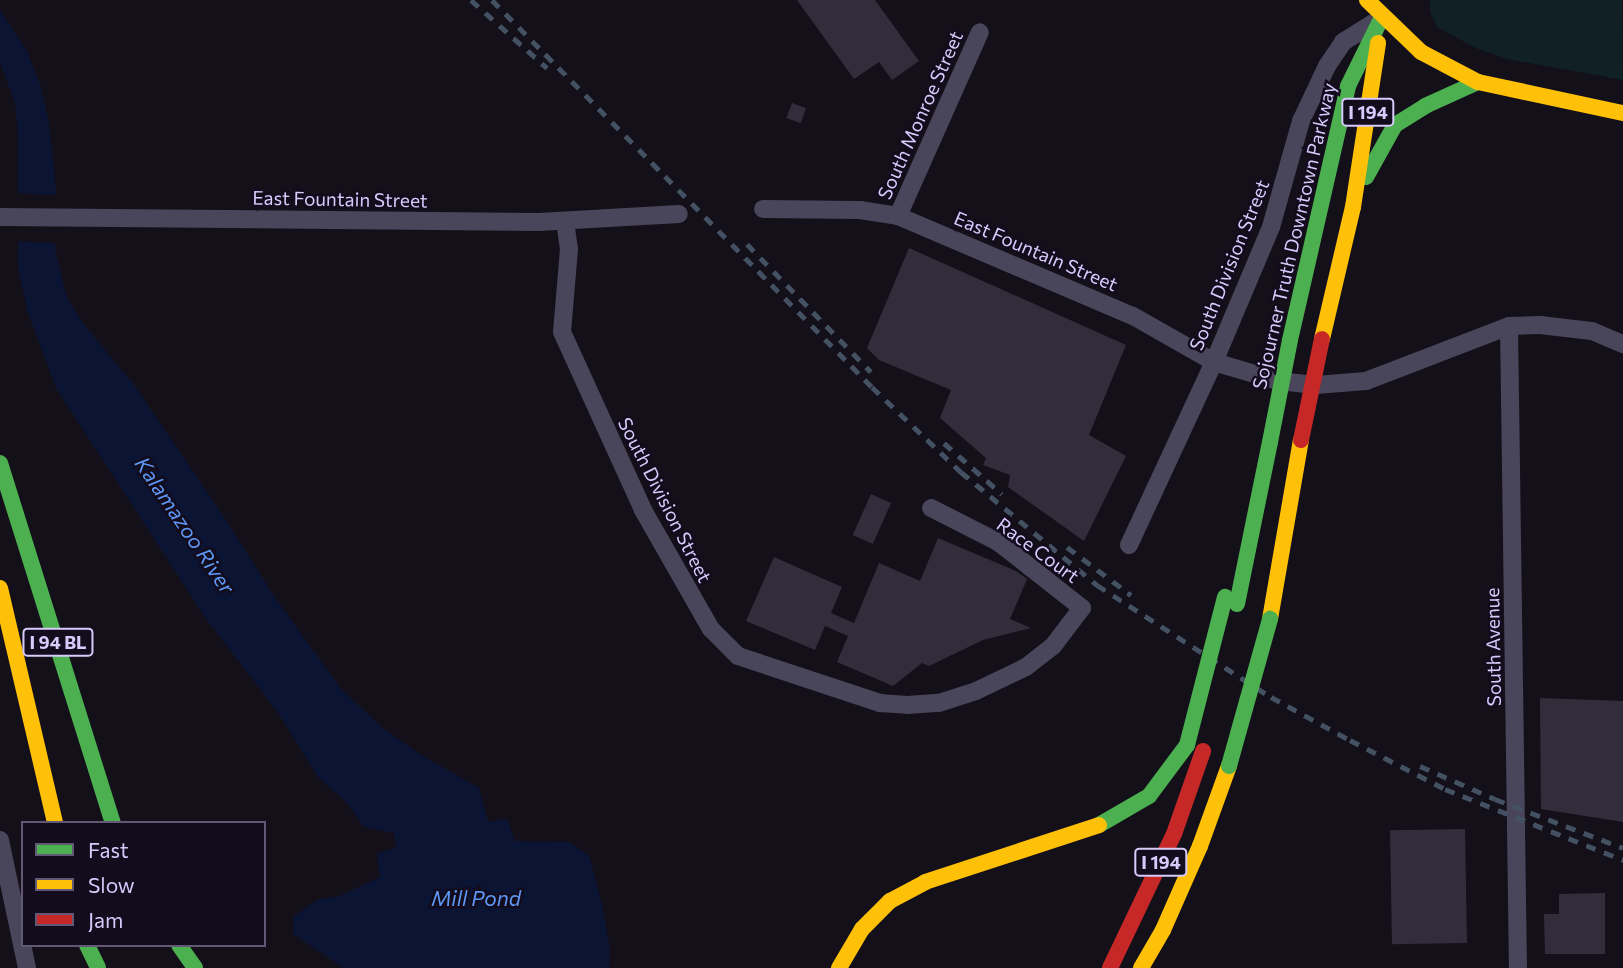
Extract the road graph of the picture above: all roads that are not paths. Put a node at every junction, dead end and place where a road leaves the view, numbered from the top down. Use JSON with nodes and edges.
{"nodes":[{"id":1,"x":1367,"y":0,"type":"edge"},
{"id":2,"x":1391,"y":0,"type":"edge"},
{"id":3,"x":1382,"y":17,"type":"junction"},
{"id":4,"x":980,"y":32,"type":"dead end"},
{"id":5,"x":1478,"y":82,"type":"junction"},
{"id":6,"x":1623,"y":113,"type":"edge"},
{"id":7,"x":1353,"y":206,"type":"junction"},
{"id":8,"x":763,"y":209,"type":"dead end"},
{"id":9,"x":679,"y":214,"type":"dead end"},
{"id":10,"x":898,"y":216,"type":"junction"},
{"id":11,"x":0,"y":217,"type":"edge"},
{"id":12,"x":565,"y":221,"type":"junction"},
{"id":13,"x":1509,"y":326,"type":"junction"},
{"id":14,"x":1623,"y":344,"type":"edge"},
{"id":15,"x":1214,"y":362,"type":"junction"},
{"id":16,"x":0,"y":463,"type":"edge"},
{"id":17,"x":931,"y":508,"type":"dead end"},
{"id":18,"x":1129,"y":545,"type":"dead end"},
{"id":19,"x":0,"y":588,"type":"edge"},
{"id":20,"x":1231,"y":601,"type":"junction"},
{"id":21,"x":1082,"y":608,"type":"joint"},
{"id":22,"x":55,"y":821,"type":"edge"},
{"id":23,"x":112,"y":821,"type":"edge"},
{"id":24,"x":0,"y":840,"type":"edge"},
{"id":25,"x":21,"y":940,"type":"edge"},
{"id":26,"x":23,"y":947,"type":"edge"},
{"id":27,"x":88,"y":947,"type":"edge"},
{"id":28,"x":179,"y":947,"type":"edge"},
{"id":29,"x":27,"y":968,"type":"edge"},
{"id":30,"x":98,"y":968,"type":"edge"},
{"id":31,"x":195,"y":968,"type":"edge"},
{"id":32,"x":839,"y":968,"type":"edge"},
{"id":33,"x":1110,"y":968,"type":"edge"},
{"id":34,"x":1141,"y":968,"type":"edge"},
{"id":35,"x":1518,"y":968,"type":"edge"}],
"edges":[{"from":1,"to":3,"type":"main road"},
{"from":2,"to":3,"type":"main road","name":"Sojourner Truth Downtown Parkway"},
{"from":3,"to":5,"type":"main road"},
{"from":3,"to":7,"type":"main road","number":"I 194"},
{"from":3,"to":15,"type":"street","name":"South Division Street"},
{"from":3,"to":20,"type":"main road","name":"Sojourner Truth Downtown Parkway","number":"I 194","bridge":true},
{"from":4,"to":10,"type":"street","name":"South Monroe Street"},
{"from":5,"to":6,"type":"main road"},
{"from":5,"to":7,"type":"main road"},
{"from":7,"to":34,"type":"main road","number":"I 194","bridge":true},
{"from":8,"to":10,"type":"street","name":"East Fountain Street"},
{"from":9,"to":12,"type":"street","name":"East Fountain Street"},
{"from":10,"to":15,"type":"street","name":"East Fountain Street"},
{"from":11,"to":12,"type":"street","name":"East Fountain Street"},
{"from":12,"to":21,"type":"street","name":"South Division Street"},
{"from":13,"to":14,"type":"street"},
{"from":13,"to":15,"type":"street","name":"East Fountain Street"},
{"from":13,"to":35,"type":"street","name":"South Avenue"},
{"from":15,"to":18,"type":"street","name":"South Division Street"},
{"from":16,"to":23,"type":"main road","number":"I 94 BL"},
{"from":17,"to":21,"type":"street","name":"Race Court"},
{"from":19,"to":22,"type":"main road","number":"I 94 BL"},
{"from":20,"to":32,"type":"main road","bridge":true},
{"from":20,"to":33,"type":"main road","name":"Sojourner Truth Downtown Parkway","number":"I 194"},
{"from":24,"to":25,"type":"street"},
{"from":26,"to":29,"type":"street"},
{"from":27,"to":30,"type":"main road"},
{"from":28,"to":31,"type":"main road"}]}
